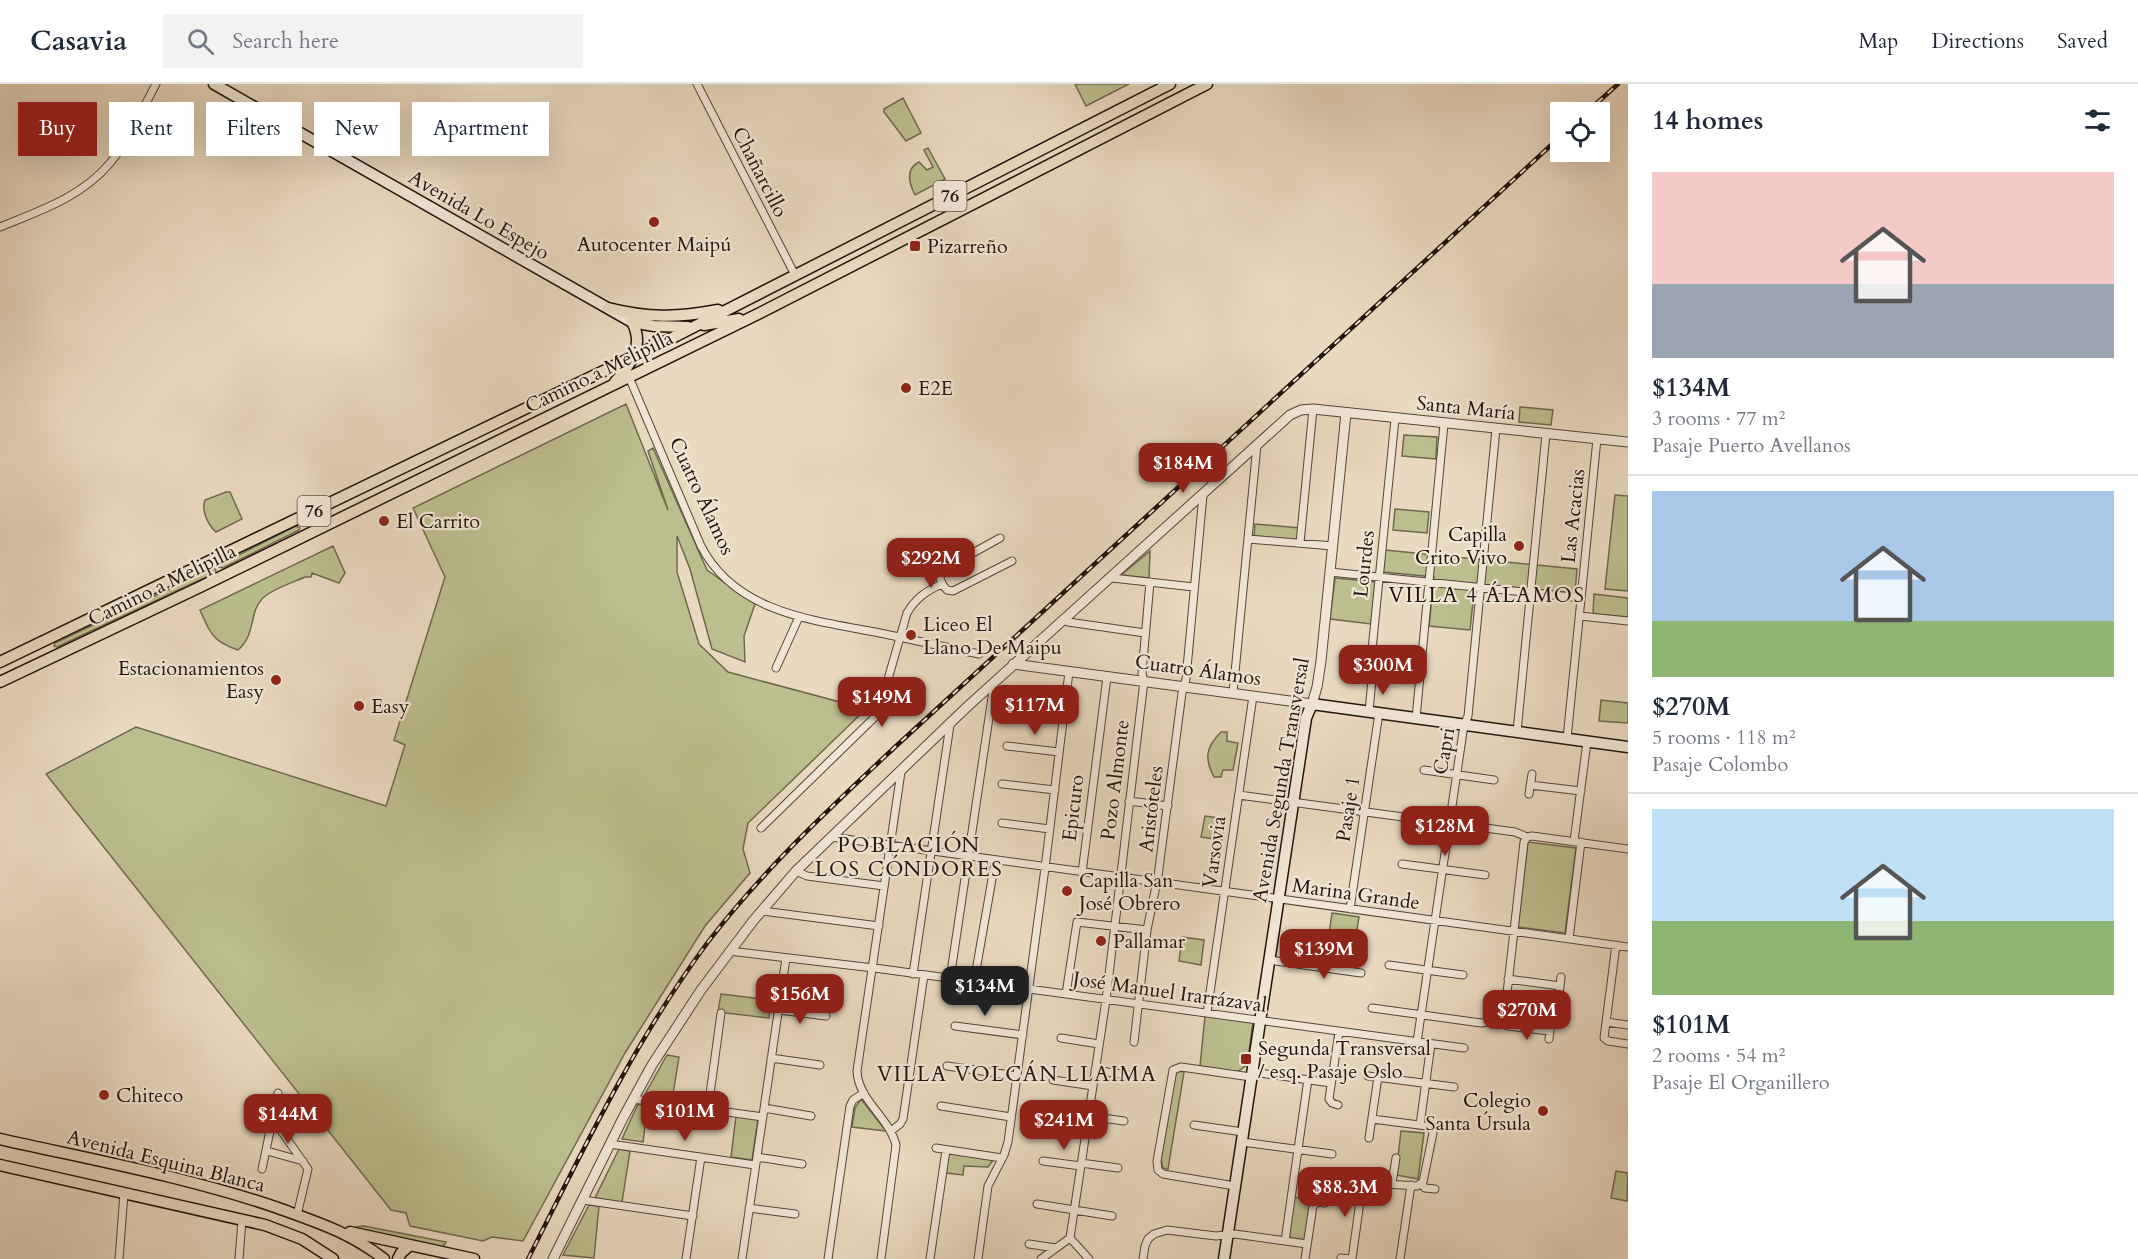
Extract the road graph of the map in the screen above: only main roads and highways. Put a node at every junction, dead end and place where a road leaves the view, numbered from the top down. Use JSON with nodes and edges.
{"nodes":[{"id":1,"x":214,"y":84,"type":"edge"},
{"id":2,"x":1170,"y":84,"type":"edge"},
{"id":3,"x":1207,"y":84,"type":"edge"},
{"id":4,"x":1082,"y":129,"type":"junction"},
{"id":5,"x":1089,"y":145,"type":"junction"},
{"id":6,"x":608,"y":308,"type":"junction"},
{"id":7,"x":730,"y":309,"type":"junction"},
{"id":8,"x":760,"y":313,"type":"junction"},
{"id":9,"x":619,"y":315,"type":"junction"},
{"id":10,"x":632,"y":322,"type":"junction"},
{"id":11,"x":695,"y":326,"type":"junction"},
{"id":12,"x":632,"y":357,"type":"junction"},
{"id":13,"x":613,"y":385,"type":"junction"},
{"id":14,"x":549,"y":396,"type":"junction"},
{"id":15,"x":556,"y":412,"type":"junction"},
{"id":16,"x":302,"y":518,"type":"junction"},
{"id":17,"x":310,"y":534,"type":"junction"},
{"id":18,"x":45,"y":641,"type":"junction"},
{"id":19,"x":53,"y":657,"type":"junction"},
{"id":20,"x":0,"y":662,"type":"edge"},
{"id":21,"x":0,"y":682,"type":"edge"},
{"id":22,"x":1312,"y":704,"type":"joint"},
{"id":23,"x":1628,"y":747,"type":"edge"},
{"id":24,"x":0,"y":1139,"type":"edge"},
{"id":25,"x":0,"y":1165,"type":"edge"},
{"id":26,"x":341,"y":1231,"type":"junction"},
{"id":27,"x":410,"y":1246,"type":"junction"},
{"id":28,"x":333,"y":1259,"type":"edge"},
{"id":29,"x":384,"y":1259,"type":"edge"},
{"id":30,"x":398,"y":1259,"type":"edge"},
{"id":31,"x":474,"y":1259,"type":"edge"},
{"id":32,"x":1224,"y":1259,"type":"edge"}],
"edges":[{"from":1,"to":6,"type":"main road","name":"Avenida Lo Espejo"},
{"from":2,"to":4,"type":"main road","name":"Camino a Melipilla","number":"76"},
{"from":3,"to":5,"type":"main road","name":"Camino a Melipilla","number":"76"},
{"from":4,"to":5,"type":"main road"},
{"from":4,"to":7,"type":"main road","name":"Camino a Melipilla","number":"76"},
{"from":5,"to":8,"type":"main road","name":"Camino a Melipilla","number":"76"},
{"from":6,"to":7,"type":"main road"},
{"from":6,"to":9,"type":"main road","name":"Avenida Lo Espejo"},
{"from":7,"to":11,"type":"main road","name":"Camino a Melipilla","number":"76"},
{"from":8,"to":11,"type":"main road"},
{"from":8,"to":13,"type":"main road","name":"Camino a Melipilla","number":"76"},
{"from":9,"to":10,"type":"main road","name":"Avenida Lo Espejo"},
{"from":9,"to":12,"type":"main road"},
{"from":10,"to":11,"type":"main road"},
{"from":10,"to":12,"type":"main road"},
{"from":11,"to":12,"type":"main road","name":"Camino a Melipilla","number":"76"},
{"from":12,"to":13,"type":"main road"},
{"from":12,"to":14,"type":"main road","name":"Camino a Melipilla","number":"76"},
{"from":13,"to":15,"type":"main road","name":"Camino a Melipilla","number":"76"},
{"from":14,"to":15,"type":"main road"},
{"from":14,"to":16,"type":"main road","name":"Camino a Melipilla","number":"76"},
{"from":15,"to":17,"type":"main road","name":"Camino a Melipilla","number":"76"},
{"from":16,"to":17,"type":"main road"},
{"from":16,"to":18,"type":"main road","name":"Camino a Melipilla","number":"76"},
{"from":17,"to":19,"type":"main road","name":"Camino a Melipilla","number":"76"},
{"from":18,"to":19,"type":"main road"},
{"from":18,"to":20,"type":"main road","name":"Camino a Melipilla","number":"76"},
{"from":19,"to":21,"type":"main road","name":"Camino a Melipilla","number":"76"},
{"from":22,"to":23,"type":"main road","name":"Cuatro Álamos"},
{"from":22,"to":32,"type":"main road","name":"Avenida Segunda Transversal"},
{"from":24,"to":26,"type":"main road","name":"Avenida Esquina Blanca"},
{"from":25,"to":28,"type":"main road","name":"Avenida Esquina Blanca"},
{"from":26,"to":27,"type":"main road"},
{"from":26,"to":29,"type":"main road","name":"Avenida Esquina Blanca"},
{"from":27,"to":30,"type":"main road"},
{"from":27,"to":31,"type":"main road"}]}
